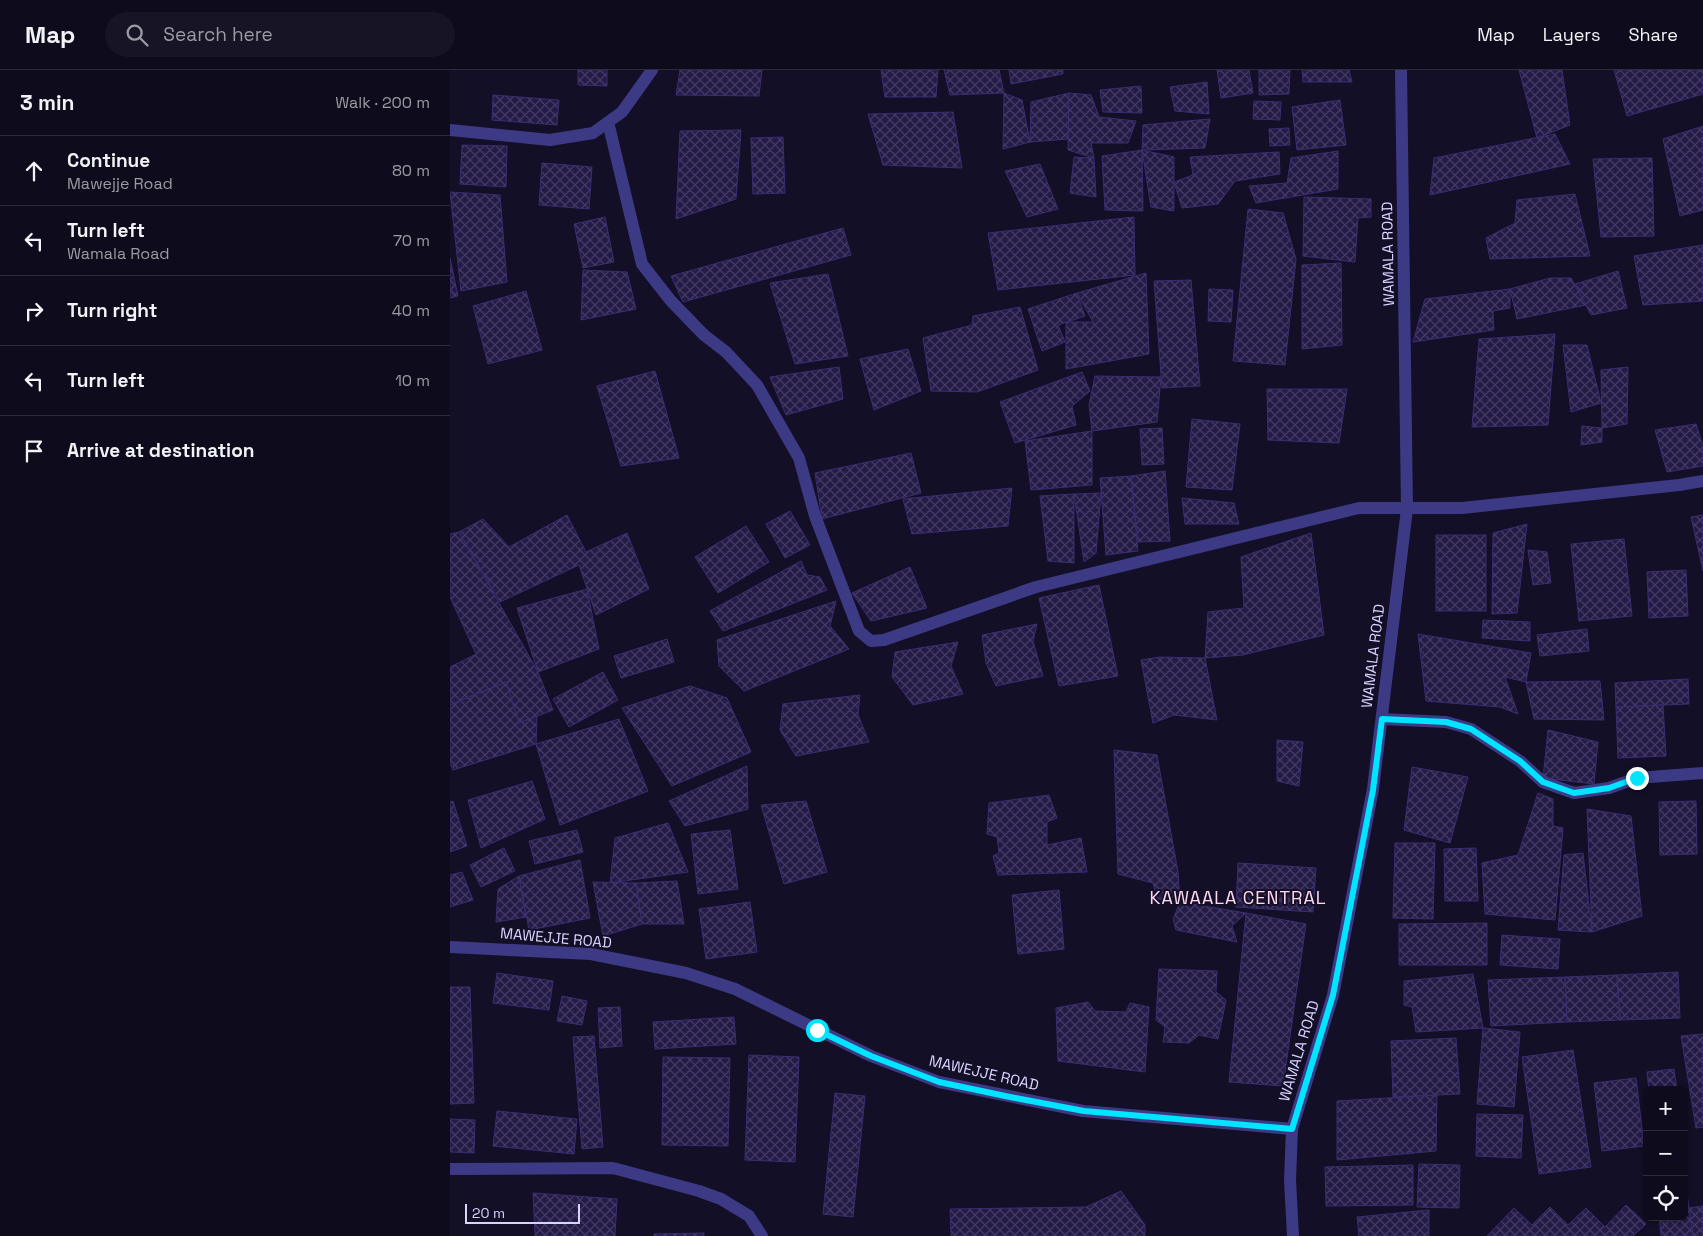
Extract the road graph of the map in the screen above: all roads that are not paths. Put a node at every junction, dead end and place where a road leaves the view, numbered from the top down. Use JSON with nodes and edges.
{"nodes":[{"id":1,"x":652,"y":70,"type":"edge"},
{"id":2,"x":1401,"y":70,"type":"edge"},
{"id":3,"x":608,"y":122,"type":"junction"},
{"id":4,"x":450,"y":130,"type":"edge"},
{"id":5,"x":1703,"y":481,"type":"edge"},
{"id":6,"x":1407,"y":509,"type":"junction"},
{"id":7,"x":1382,"y":719,"type":"junction"},
{"id":8,"x":1703,"y":773,"type":"edge"},
{"id":9,"x":450,"y":947,"type":"edge"},
{"id":10,"x":1292,"y":1129,"type":"junction"},
{"id":11,"x":450,"y":1169,"type":"edge"},
{"id":12,"x":762,"y":1236,"type":"edge"},
{"id":13,"x":1293,"y":1236,"type":"edge"}],
"edges":[{"from":1,"to":3,"type":"street"},
{"from":2,"to":6,"type":"street","name":"WAMALA ROAD"},
{"from":3,"to":4,"type":"street"},
{"from":3,"to":6,"type":"street"},
{"from":5,"to":6,"type":"street"},
{"from":6,"to":7,"type":"street","name":"WAMALA ROAD"},
{"from":7,"to":8,"type":"street"},
{"from":7,"to":10,"type":"street","name":"WAMALA ROAD"},
{"from":9,"to":10,"type":"street","name":"MAWEJJE ROAD"},
{"from":10,"to":13,"type":"street","name":"WAMALA ROAD"},
{"from":11,"to":12,"type":"street"}]}
